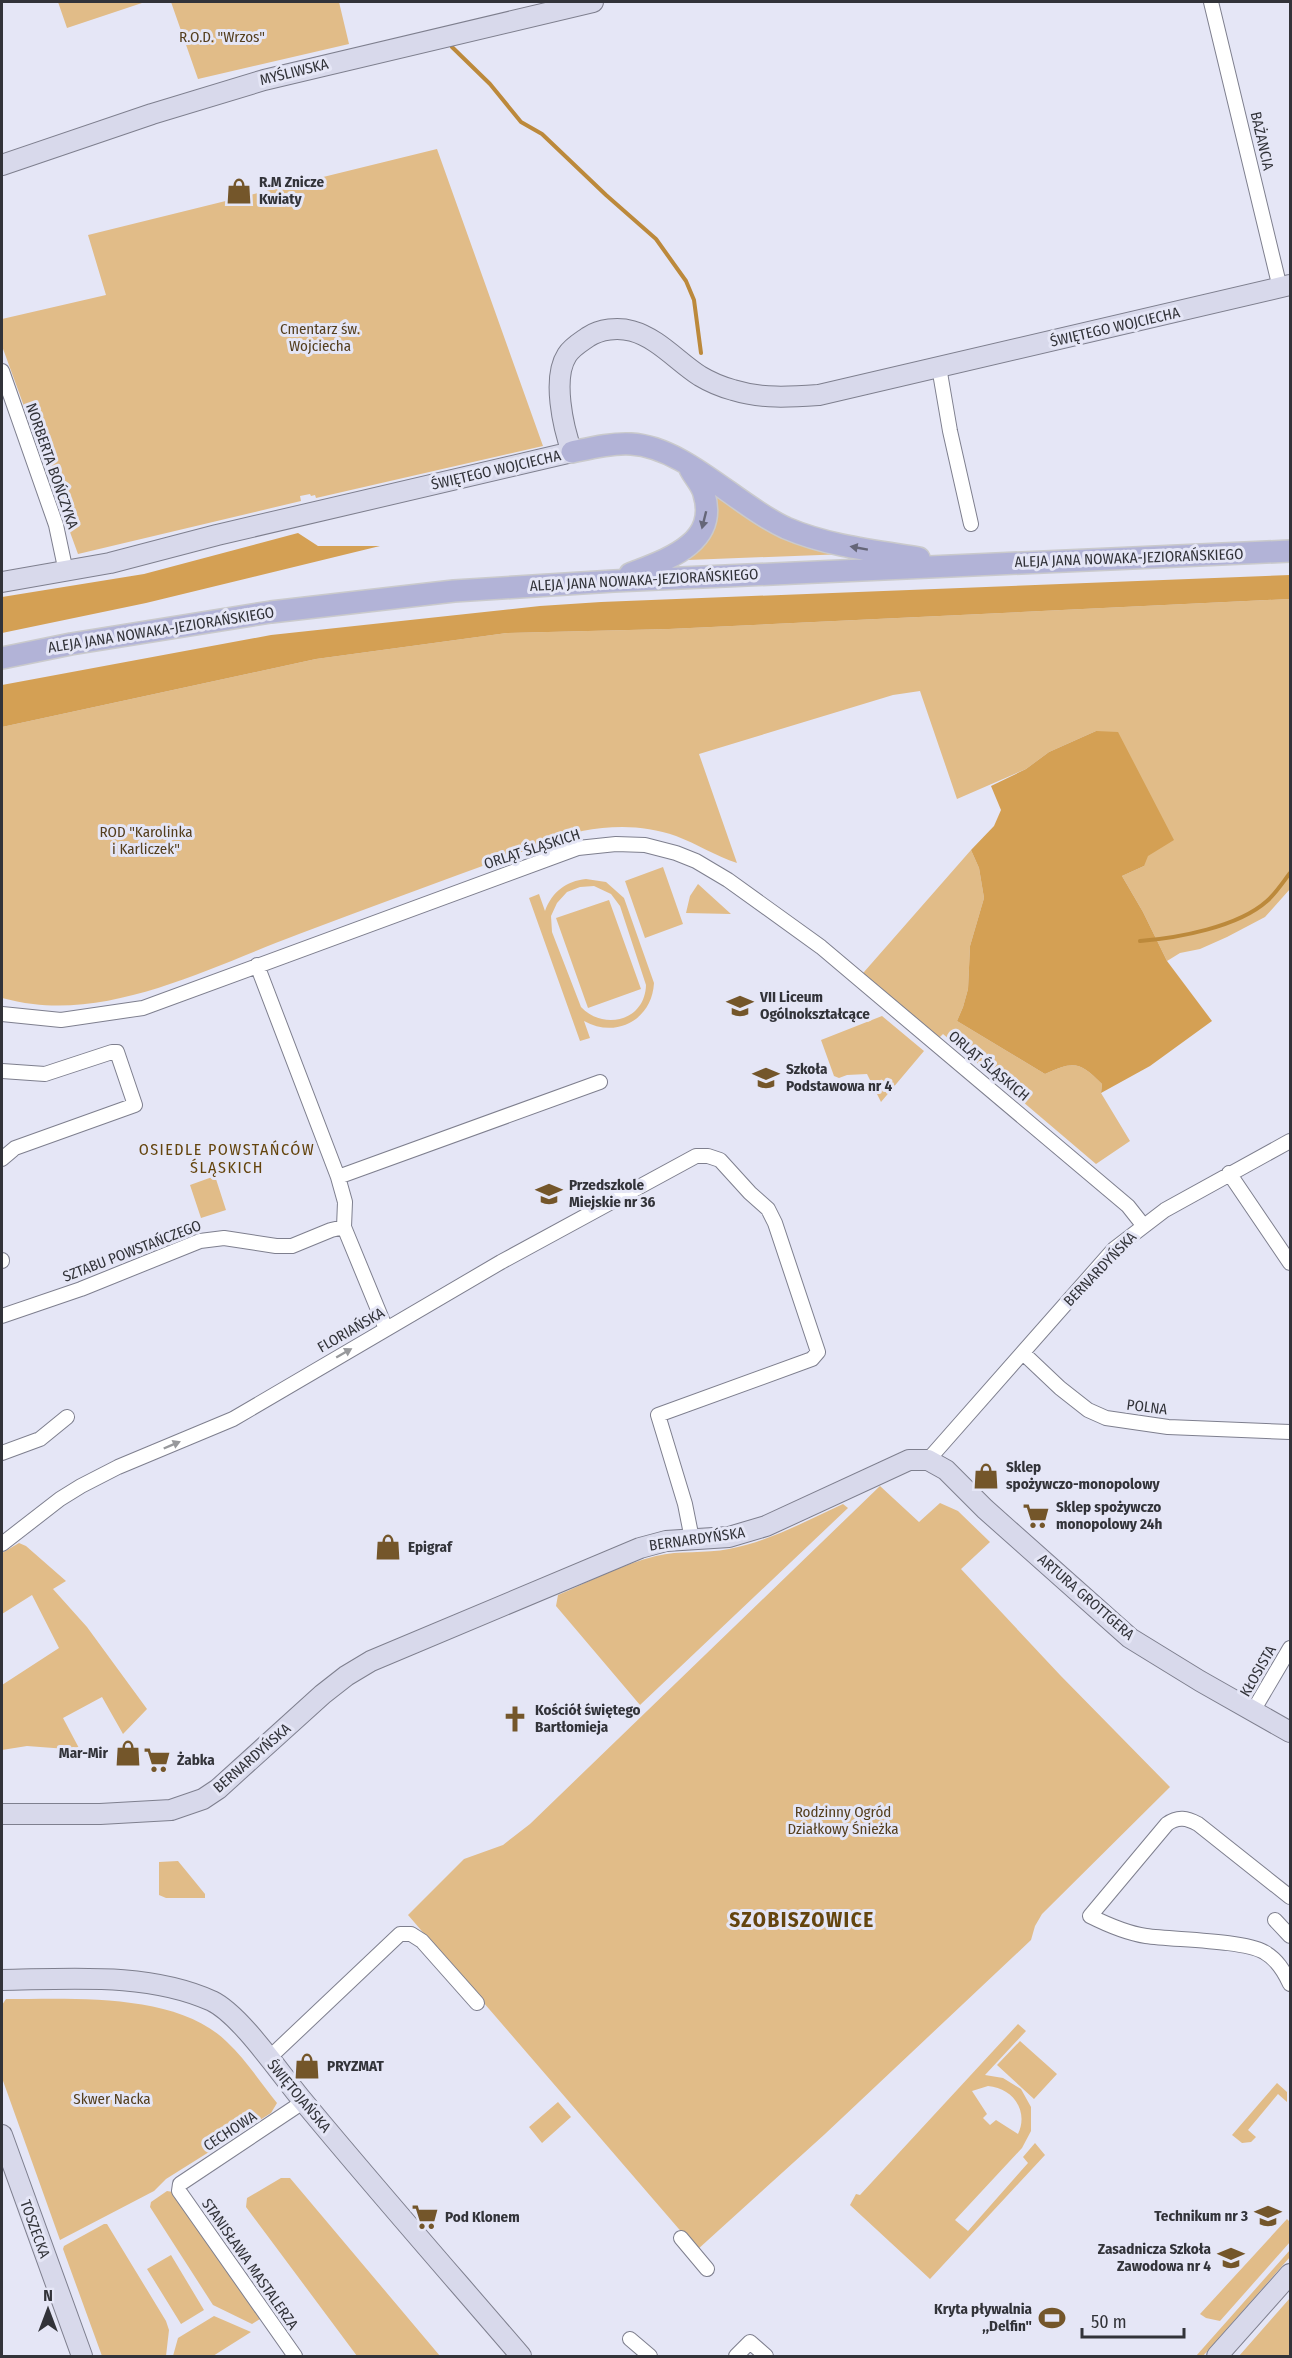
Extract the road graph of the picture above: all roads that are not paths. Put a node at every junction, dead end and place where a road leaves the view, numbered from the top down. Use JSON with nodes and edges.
{"nodes":[{"id":1,"x":592,"y":2,"type":"edge"},
{"id":2,"x":1211,"y":2,"type":"edge"},
{"id":3,"x":2,"y":165,"type":"edge"},
{"id":4,"x":1285,"y":287,"type":"edge"},
{"id":5,"x":939,"y":367,"type":"junction"},
{"id":6,"x":2,"y":371,"type":"edge"},
{"id":7,"x":572,"y":452,"type":"junction"},
{"id":8,"x":688,"y":466,"type":"junction"},
{"id":9,"x":971,"y":524,"type":"dead end"},
{"id":10,"x":1290,"y":551,"type":"edge"},
{"id":11,"x":958,"y":565,"type":"junction"},
{"id":12,"x":66,"y":572,"type":"junction"},
{"id":13,"x":614,"y":581,"type":"junction"},
{"id":14,"x":2,"y":582,"type":"edge"},
{"id":15,"x":4,"y":658,"type":"edge"},
{"id":16,"x":257,"y":965,"type":"junction"},
{"id":17,"x":2,"y":1014,"type":"edge"},
{"id":18,"x":2,"y":1071,"type":"edge"},
{"id":19,"x":600,"y":1082,"type":"dead end"},
{"id":20,"x":1290,"y":1141,"type":"edge"},
{"id":21,"x":2,"y":1159,"type":"edge"},
{"id":22,"x":1229,"y":1173,"type":"junction"},
{"id":23,"x":338,"y":1176,"type":"junction"},
{"id":24,"x":1143,"y":1226,"type":"junction"},
{"id":25,"x":344,"y":1227,"type":"junction"},
{"id":26,"x":1290,"y":1263,"type":"edge"},
{"id":27,"x":2,"y":1316,"type":"edge"},
{"id":28,"x":386,"y":1329,"type":"junction"},
{"id":29,"x":1023,"y":1353,"type":"junction"},
{"id":30,"x":67,"y":1417,"type":"dead end"},
{"id":31,"x":1290,"y":1431,"type":"edge"},
{"id":32,"x":2,"y":1453,"type":"edge"},
{"id":33,"x":928,"y":1460,"type":"junction"},
{"id":34,"x":692,"y":1539,"type":"junction"},
{"id":35,"x":2,"y":1544,"type":"edge"},
{"id":36,"x":1290,"y":1648,"type":"edge"},
{"id":37,"x":1253,"y":1711,"type":"junction"},
{"id":38,"x":1290,"y":1732,"type":"edge"},
{"id":39,"x":2,"y":1814,"type":"edge"},
{"id":40,"x":1290,"y":1897,"type":"edge"},
{"id":41,"x":1275,"y":1920,"type":"dead end"},
{"id":42,"x":1290,"y":1936,"type":"edge"},
{"id":43,"x":2,"y":1980,"type":"edge"},
{"id":44,"x":1290,"y":1984,"type":"edge"},
{"id":45,"x":477,"y":2004,"type":"dead end"},
{"id":46,"x":268,"y":2058,"type":"junction"},
{"id":47,"x":303,"y":2102,"type":"junction"},
{"id":48,"x":2,"y":2135,"type":"edge"},
{"id":49,"x":179,"y":2191,"type":"joint"},
{"id":50,"x":681,"y":2238,"type":"dead end"},
{"id":51,"x":707,"y":2269,"type":"dead end"},
{"id":52,"x":1290,"y":2274,"type":"edge"},
{"id":53,"x":630,"y":2339,"type":"dead end"},
{"id":54,"x":82,"y":2356,"type":"edge"},
{"id":55,"x":295,"y":2356,"type":"edge"},
{"id":56,"x":521,"y":2356,"type":"edge"},
{"id":57,"x":650,"y":2356,"type":"edge"},
{"id":58,"x":736,"y":2356,"type":"edge"},
{"id":59,"x":766,"y":2356,"type":"edge"},
{"id":60,"x":1217,"y":2356,"type":"edge"}],
"edges":[{"from":1,"to":3,"type":"street","name":"MYŚLIWSKA"},
{"from":2,"to":4,"type":"street","name":"BAŻANCIA"},
{"from":4,"to":5,"type":"street","name":"ŚWIĘTEGO WOJCIECHA"},
{"from":5,"to":7,"type":"street","name":"ŚWIĘTEGO WOJCIECHA"},
{"from":5,"to":9,"type":"street"},
{"from":6,"to":12,"type":"street","name":"NORBERTA BOŃCZYKA"},
{"from":7,"to":8,"type":"main road"},
{"from":7,"to":12,"type":"street","name":"ŚWIĘTEGO WOJCIECHA"},
{"from":11,"to":8,"type":"main road","one_way":true},
{"from":8,"to":13,"type":"main road","one_way":true},
{"from":10,"to":11,"type":"main road","name":"ALEJA JANA NOWAKA-JEZIORAŃSKIEGO"},
{"from":11,"to":13,"type":"main road","name":"ALEJA JANA NOWAKA-JEZIORAŃSKIEGO"},
{"from":12,"to":14,"type":"street","name":"ŚWIĘTEGO WOJCIECHA"},
{"from":13,"to":15,"type":"main road","name":"ALEJA JANA NOWAKA-JEZIORAŃSKIEGO"},
{"from":16,"to":17,"type":"street","name":"ORLĄT ŚLĄSKICH"},
{"from":16,"to":23,"type":"street"},
{"from":16,"to":24,"type":"street","name":"ORLĄT ŚLĄSKICH"},
{"from":18,"to":21,"type":"street"},
{"from":19,"to":23,"type":"street"},
{"from":20,"to":22,"type":"street","name":"BERNARDYŃSKA"},
{"from":22,"to":24,"type":"street","name":"BERNARDYŃSKA"},
{"from":22,"to":26,"type":"street"},
{"from":23,"to":25,"type":"street"},
{"from":24,"to":29,"type":"street","name":"BERNARDYŃSKA"},
{"from":25,"to":27,"type":"street","name":"SZTABU POWSTAŃCZEGO"},
{"from":25,"to":28,"type":"street"},
{"from":28,"to":34,"type":"street","name":"FLORIAŃSKA"},
{"from":35,"to":28,"type":"street","name":"FLORIAŃSKA","one_way":true},
{"from":29,"to":31,"type":"street","name":"POLNA"},
{"from":29,"to":33,"type":"street","name":"BERNARDYŃSKA"},
{"from":30,"to":32,"type":"street"},
{"from":33,"to":34,"type":"street","name":"BERNARDYŃSKA"},
{"from":33,"to":37,"type":"street","name":"ARTURA GROTTGERA"},
{"from":34,"to":39,"type":"street","name":"BERNARDYŃSKA"},
{"from":36,"to":37,"type":"street","name":"KŁOSISTA"},
{"from":37,"to":38,"type":"street","name":"ARTURA GROTTGERA"},
{"from":40,"to":44,"type":"street"},
{"from":41,"to":42,"type":"street"},
{"from":43,"to":46,"type":"street","name":"ŚWIĘTOJAŃSKA"},
{"from":45,"to":46,"type":"street"},
{"from":46,"to":47,"type":"street","name":"ŚWIĘTOJAŃSKA"},
{"from":47,"to":49,"type":"street","name":"CECHOWA"},
{"from":47,"to":56,"type":"street","name":"ŚWIĘTOJAŃSKA"},
{"from":48,"to":54,"type":"street","name":"TOSZECKA"},
{"from":49,"to":55,"type":"street","name":"STANISŁAWA MASTALERZA"},
{"from":50,"to":51,"type":"street"},
{"from":52,"to":60,"type":"street"},
{"from":53,"to":57,"type":"street"},
{"from":58,"to":59,"type":"street"}]}
